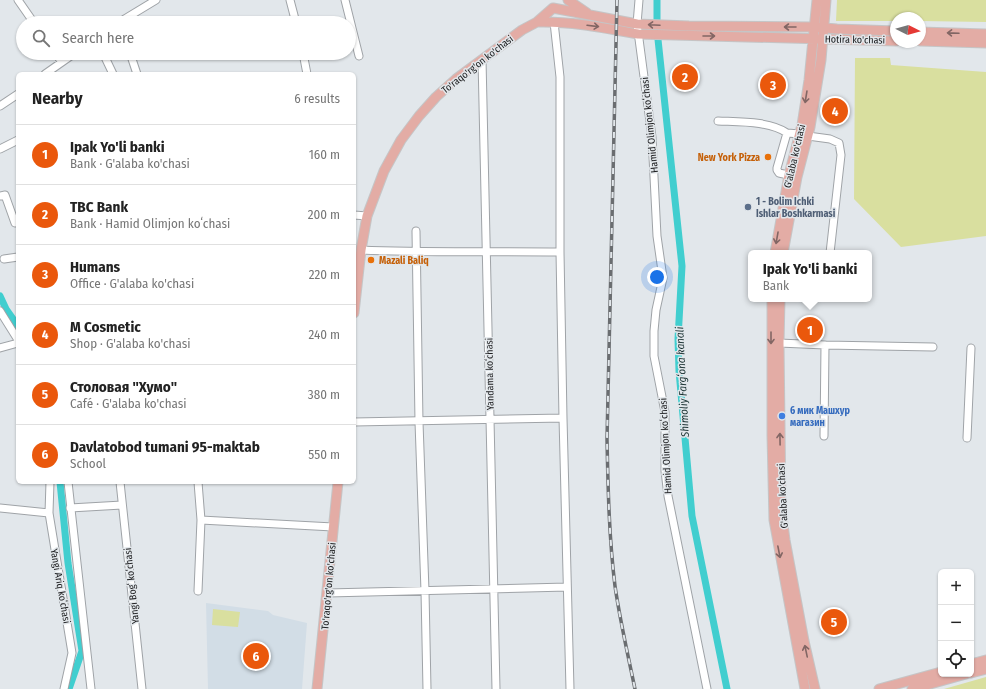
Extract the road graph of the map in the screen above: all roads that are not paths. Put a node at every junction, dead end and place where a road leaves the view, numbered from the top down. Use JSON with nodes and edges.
{"nodes":[{"id":1,"x":18,"y":0,"type":"edge"},
{"id":2,"x":156,"y":0,"type":"edge"},
{"id":3,"x":290,"y":0,"type":"edge"},
{"id":4,"x":345,"y":0,"type":"edge"},
{"id":5,"x":568,"y":0,"type":"edge"},
{"id":6,"x":639,"y":0,"type":"edge"},
{"id":7,"x":817,"y":0,"type":"edge"},
{"id":8,"x":826,"y":0,"type":"edge"},
{"id":9,"x":553,"y":4,"type":"edge"},
{"id":10,"x":29,"y":16,"type":"edge"},
{"id":11,"x":130,"y":16,"type":"edge"},
{"id":12,"x":294,"y":16,"type":"edge"},
{"id":13,"x":349,"y":16,"type":"edge"},
{"id":14,"x":591,"y":16,"type":"junction"},
{"id":15,"x":537,"y":22,"type":"junction"},
{"id":16,"x":554,"y":22,"type":"junction"},
{"id":17,"x":637,"y":24,"type":"junction"},
{"id":18,"x":814,"y":27,"type":"junction"},
{"id":19,"x":824,"y":28,"type":"junction"},
{"id":20,"x":890,"y":31,"type":"edge"},
{"id":21,"x":926,"y":32,"type":"edge"},
{"id":22,"x":638,"y":34,"type":"junction"},
{"id":23,"x":986,"y":34,"type":"edge"},
{"id":24,"x":670,"y":35,"type":"joint"},
{"id":25,"x":813,"y":38,"type":"junction"},
{"id":26,"x":824,"y":39,"type":"junction"},
{"id":27,"x":890,"y":40,"type":"edge"},
{"id":28,"x":926,"y":41,"type":"edge"},
{"id":29,"x":986,"y":43,"type":"edge"},
{"id":30,"x":356,"y":44,"type":"edge"},
{"id":31,"x":359,"y":56,"type":"dead end"},
{"id":32,"x":482,"y":59,"type":"junction"},
{"id":33,"x":816,"y":59,"type":"junction"},
{"id":34,"x":65,"y":60,"type":"edge"},
{"id":35,"x":106,"y":60,"type":"edge"},
{"id":36,"x":132,"y":60,"type":"edge"},
{"id":37,"x":304,"y":60,"type":"edge"},
{"id":38,"x":62,"y":62,"type":"joint"},
{"id":39,"x":48,"y":72,"type":"edge"},
{"id":40,"x":112,"y":72,"type":"edge"},
{"id":41,"x":136,"y":72,"type":"edge"},
{"id":42,"x":307,"y":72,"type":"edge"},
{"id":43,"x":16,"y":95,"type":"edge"},
{"id":44,"x":2,"y":102,"type":"edge"},
{"id":45,"x":718,"y":121,"type":"dead end"},
{"id":46,"x":788,"y":133,"type":"junction"},
{"id":47,"x":804,"y":135,"type":"junction"},
{"id":48,"x":16,"y":141,"type":"edge"},
{"id":49,"x":0,"y":149,"type":"edge"},
{"id":50,"x":793,"y":176,"type":"junction"},
{"id":51,"x":0,"y":196,"type":"edge"},
{"id":52,"x":356,"y":215,"type":"edge"},
{"id":53,"x":367,"y":216,"type":"junction"},
{"id":54,"x":15,"y":223,"type":"dead end"},
{"id":55,"x":416,"y":231,"type":"dead end"},
{"id":56,"x":361,"y":250,"type":"junction"},
{"id":57,"x":776,"y":250,"type":"edge"},
{"id":58,"x":783,"y":250,"type":"edge"},
{"id":59,"x":830,"y":250,"type":"edge"},
{"id":60,"x":487,"y":251,"type":"junction"},
{"id":61,"x":417,"y":252,"type":"junction"},
{"id":62,"x":560,"y":252,"type":"junction"},
{"id":63,"x":16,"y":257,"type":"edge"},
{"id":64,"x":4,"y":259,"type":"dead end"},
{"id":65,"x":356,"y":295,"type":"edge"},
{"id":66,"x":772,"y":302,"type":"edge"},
{"id":67,"x":780,"y":302,"type":"edge"},
{"id":68,"x":0,"y":311,"type":"edge"},
{"id":69,"x":16,"y":338,"type":"edge"},
{"id":70,"x":16,"y":342,"type":"edge"},
{"id":71,"x":779,"y":343,"type":"junction"},
{"id":72,"x":825,"y":345,"type":"junction"},
{"id":73,"x":933,"y":347,"type":"dead end"},
{"id":74,"x":0,"y":348,"type":"edge"},
{"id":75,"x":971,"y":348,"type":"dead end"},
{"id":76,"x":563,"y":418,"type":"junction"},
{"id":77,"x":490,"y":420,"type":"junction"},
{"id":78,"x":356,"y":422,"type":"edge"},
{"id":79,"x":419,"y":422,"type":"junction"},
{"id":80,"x":824,"y":436,"type":"dead end"},
{"id":81,"x":967,"y":438,"type":"dead end"},
{"id":82,"x":50,"y":484,"type":"edge"},
{"id":83,"x":68,"y":484,"type":"edge"},
{"id":84,"x":120,"y":484,"type":"edge"},
{"id":85,"x":198,"y":484,"type":"edge"},
{"id":86,"x":338,"y":484,"type":"edge"},
{"id":87,"x":122,"y":505,"type":"junction"},
{"id":88,"x":0,"y":508,"type":"edge"},
{"id":89,"x":70,"y":508,"type":"junction"},
{"id":90,"x":49,"y":513,"type":"junction"},
{"id":91,"x":201,"y":520,"type":"junction"},
{"id":92,"x":333,"y":527,"type":"junction"},
{"id":93,"x":787,"y":573,"type":"junction"},
{"id":94,"x":567,"y":587,"type":"junction"},
{"id":95,"x":495,"y":590,"type":"junction"},
{"id":96,"x":425,"y":591,"type":"junction"},
{"id":97,"x":198,"y":592,"type":"dead end"},
{"id":98,"x":328,"y":593,"type":"junction"},
{"id":99,"x":986,"y":660,"type":"edge"},
{"id":100,"x":974,"y":663,"type":"edge"},
{"id":101,"x":986,"y":668,"type":"edge"},
{"id":102,"x":974,"y":672,"type":"edge"},
{"id":103,"x":938,"y":673,"type":"edge"},
{"id":104,"x":955,"y":677,"type":"edge"},
{"id":105,"x":64,"y":689,"type":"edge"},
{"id":106,"x":92,"y":689,"type":"edge"},
{"id":107,"x":142,"y":689,"type":"edge"},
{"id":108,"x":318,"y":689,"type":"edge"},
{"id":109,"x":426,"y":689,"type":"edge"},
{"id":110,"x":496,"y":689,"type":"edge"},
{"id":111,"x":570,"y":689,"type":"edge"},
{"id":112,"x":707,"y":689,"type":"edge"},
{"id":113,"x":805,"y":689,"type":"edge"},
{"id":114,"x":815,"y":689,"type":"edge"},
{"id":115,"x":879,"y":689,"type":"edge"},
{"id":116,"x":912,"y":689,"type":"edge"}],
"edges":[{"from":1,"to":10,"type":"street"},
{"from":2,"to":11,"type":"street"},
{"from":3,"to":12,"type":"street"},
{"from":4,"to":13,"type":"street"},
{"from":5,"to":14,"type":"main road"},
{"from":6,"to":17,"type":"street","name":"Hamid Olimjon koʻchasi"},
{"from":7,"to":18,"type":"main road"},
{"from":8,"to":19,"type":"main road"},
{"from":9,"to":14,"type":"main road","name":"Hotira ko'chasi"},
{"from":9,"to":15,"type":"main road","name":"To'raqo'rg'on ko'chasi"},
{"from":9,"to":16,"type":"main road"},
{"from":14,"to":17,"type":"main road","name":"Hotira ko'chasi"},
{"from":15,"to":16,"type":"main road","name":"To'raqo'rg'on ko'chasi"},
{"from":15,"to":32,"type":"main road","name":"To'raqo'rg'on ko'chasi"},
{"from":16,"to":22,"type":"main road","name":"To'raqo'rg'on ko'chasi","one_way":true},
{"from":16,"to":62,"type":"street"},
{"from":18,"to":17,"type":"main road","name":"Hotira ko'chasi","one_way":true},
{"from":17,"to":22,"type":"street","name":"Hamid Olimjon koʻchasi"},
{"from":18,"to":19,"type":"main road","name":"Hotira ko'chasi"},
{"from":18,"to":25,"type":"main road"},
{"from":19,"to":20,"type":"main road","name":"Hotira ko'chasi"},
{"from":19,"to":26,"type":"main road"},
{"from":23,"to":21,"type":"main road","one_way":true},
{"from":22,"to":24,"type":"main road","name":"To'raqo'rg'on ko'chasi"},
{"from":22,"to":112,"type":"street","name":"Hamid Olimjon koʻchasi"},
{"from":24,"to":25,"type":"main road","name":"Hotira ko'chasi","one_way":true},
{"from":25,"to":26,"type":"main road","name":"Hotira ko'chasi"},
{"from":25,"to":33,"type":"main road"},
{"from":26,"to":27,"type":"main road","name":"Hotira ko'chasi"},
{"from":26,"to":33,"type":"main road"},
{"from":28,"to":29,"type":"main road"},
{"from":30,"to":31,"type":"street"},
{"from":32,"to":53,"type":"main road","name":"To'raqo'rg'on ko'chasi"},
{"from":32,"to":60,"type":"street","name":"Yandama koʻchasi"},
{"from":33,"to":47,"type":"main road","name":"G'alaba ko'chasi"},
{"from":34,"to":38,"type":"street"},
{"from":35,"to":40,"type":"street"},
{"from":36,"to":41,"type":"street"},
{"from":37,"to":42,"type":"street"},
{"from":38,"to":39,"type":"street"},
{"from":43,"to":44,"type":"street"},
{"from":45,"to":46,"type":"street"},
{"from":46,"to":47,"type":"street"},
{"from":46,"to":50,"type":"street"},
{"from":47,"to":50,"type":"main road","name":"G'alaba ko'chasi"},
{"from":47,"to":59,"type":"street"},
{"from":48,"to":49,"type":"street"},
{"from":50,"to":57,"type":"main road","name":"G'alaba ko'chasi","one_way":true},
{"from":50,"to":58,"type":"main road","name":"G'alaba ko'chasi"},
{"from":51,"to":54,"type":"street"},
{"from":52,"to":53,"type":"street"},
{"from":53,"to":56,"type":"main road","name":"To'raqo'rg'on ko'chasi"},
{"from":55,"to":61,"type":"street"},
{"from":56,"to":61,"type":"street"},
{"from":56,"to":65,"type":"main road","name":"To'raqo'rg'on ko'chasi"},
{"from":60,"to":61,"type":"street"},
{"from":60,"to":62,"type":"street"},
{"from":60,"to":77,"type":"street","name":"Yandama koʻchasi"},
{"from":61,"to":79,"type":"street"},
{"from":62,"to":76,"type":"street"},
{"from":63,"to":64,"type":"street"},
{"from":66,"to":93,"type":"main road","name":"G'alaba ko'chasi","one_way":true},
{"from":67,"to":71,"type":"main road","name":"G'alaba ko'chasi"},
{"from":68,"to":69,"type":"street"},
{"from":70,"to":74,"type":"street"},
{"from":71,"to":72,"type":"street"},
{"from":93,"to":71,"type":"main road","name":"G'alaba ko'chasi","one_way":true},
{"from":72,"to":73,"type":"street"},
{"from":72,"to":80,"type":"street"},
{"from":75,"to":81,"type":"street"},
{"from":76,"to":77,"type":"street"},
{"from":76,"to":94,"type":"street"},
{"from":77,"to":79,"type":"street"},
{"from":77,"to":95,"type":"street","name":"Yandama koʻchasi"},
{"from":78,"to":79,"type":"street"},
{"from":79,"to":96,"type":"street"},
{"from":82,"to":90,"type":"street","name":"Yangi Ariq koʻchasi"},
{"from":83,"to":89,"type":"street"},
{"from":84,"to":87,"type":"street","name":"Yangi Bogʻ koʻchasi"},
{"from":85,"to":91,"type":"street"},
{"from":86,"to":92,"type":"main road","name":"To'raqo'rg'on ko'chasi"},
{"from":87,"to":89,"type":"street"},
{"from":87,"to":107,"type":"street","name":"Yangi Bogʻ koʻchasi"},
{"from":88,"to":90,"type":"street"},
{"from":89,"to":106,"type":"street"},
{"from":90,"to":105,"type":"street","name":"Yangi Ariq koʻchasi"},
{"from":91,"to":92,"type":"street"},
{"from":91,"to":97,"type":"street"},
{"from":92,"to":98,"type":"main road","name":"To'raqo'rg'on ko'chasi"},
{"from":93,"to":113,"type":"main road","name":"G'alaba ko'chasi"},
{"from":114,"to":93,"type":"main road","name":"G'alaba ko'chasi","one_way":true},
{"from":94,"to":95,"type":"street"},
{"from":94,"to":111,"type":"street"},
{"from":95,"to":96,"type":"street"},
{"from":95,"to":110,"type":"street","name":"Yandama koʻchasi"},
{"from":96,"to":98,"type":"street"},
{"from":96,"to":109,"type":"street"},
{"from":98,"to":108,"type":"main road","name":"To'raqo'rg'on ko'chasi"},
{"from":99,"to":100,"type":"main road"},
{"from":101,"to":102,"type":"main road"},
{"from":103,"to":115,"type":"main road"},
{"from":104,"to":116,"type":"main road"}]}
